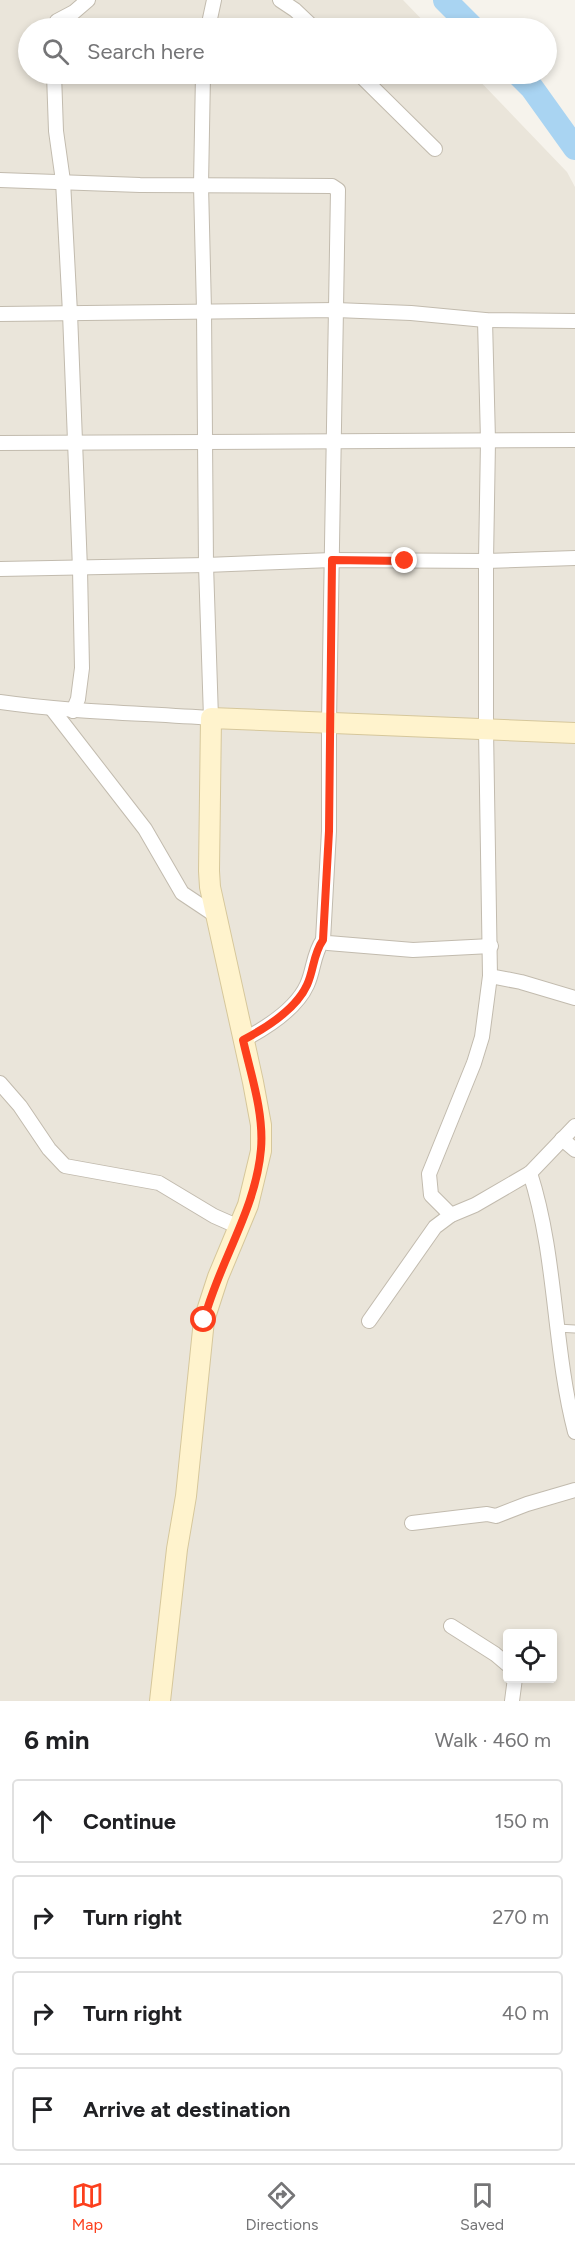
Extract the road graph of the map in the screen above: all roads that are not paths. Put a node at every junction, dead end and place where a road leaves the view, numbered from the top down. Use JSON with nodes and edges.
{"nodes":[{"id":1,"x":88,"y":0,"type":"edge"},
{"id":2,"x":214,"y":0,"type":"edge"},
{"id":3,"x":280,"y":0,"type":"edge"},
{"id":4,"x":63,"y":18,"type":"edge"},
{"id":5,"x":210,"y":18,"type":"edge"},
{"id":6,"x":303,"y":18,"type":"edge"},
{"id":7,"x":54,"y":84,"type":"edge"},
{"id":8,"x":203,"y":84,"type":"edge"},
{"id":9,"x":369,"y":84,"type":"edge"},
{"id":10,"x":435,"y":149,"type":"dead end"},
{"id":11,"x":0,"y":180,"type":"edge"},
{"id":12,"x":63,"y":181,"type":"junction"},
{"id":13,"x":201,"y":185,"type":"junction"},
{"id":14,"x":204,"y":310,"type":"junction"},
{"id":15,"x":336,"y":310,"type":"junction"},
{"id":16,"x":70,"y":313,"type":"junction"},
{"id":17,"x":0,"y":314,"type":"edge"},
{"id":18,"x":485,"y":320,"type":"junction"},
{"id":19,"x":575,"y":321,"type":"edge"},
{"id":20,"x":334,"y":440,"type":"junction"},
{"id":21,"x":575,"y":440,"type":"edge"},
{"id":22,"x":76,"y":441,"type":"junction"},
{"id":23,"x":488,"y":441,"type":"junction"},
{"id":24,"x":206,"y":442,"type":"junction"},
{"id":25,"x":0,"y":443,"type":"edge"},
{"id":26,"x":575,"y":558,"type":"edge"},
{"id":27,"x":332,"y":560,"type":"junction"},
{"id":28,"x":486,"y":561,"type":"junction"},
{"id":29,"x":206,"y":566,"type":"junction"},
{"id":30,"x":0,"y":569,"type":"edge"},
{"id":31,"x":81,"y":569,"type":"junction"},
{"id":32,"x":0,"y":702,"type":"edge"},
{"id":33,"x":52,"y":709,"type":"junction"},
{"id":34,"x":73,"y":711,"type":"junction"},
{"id":35,"x":211,"y":718,"type":"junction"},
{"id":36,"x":329,"y":722,"type":"junction"},
{"id":37,"x":486,"y":729,"type":"junction"},
{"id":38,"x":575,"y":733,"type":"edge"},
{"id":39,"x":215,"y":915,"type":"junction"},
{"id":40,"x":323,"y":940,"type":"junction"},
{"id":41,"x":491,"y":946,"type":"junction"},
{"id":42,"x":490,"y":976,"type":"junction"},
{"id":43,"x":575,"y":998,"type":"edge"},
{"id":44,"x":243,"y":1040,"type":"junction"},
{"id":45,"x":0,"y":1083,"type":"edge"},
{"id":46,"x":575,"y":1126,"type":"edge"},
{"id":47,"x":562,"y":1139,"type":"junction"},
{"id":48,"x":575,"y":1149,"type":"edge"},
{"id":49,"x":530,"y":1173,"type":"junction"},
{"id":50,"x":451,"y":1215,"type":"junction"},
{"id":51,"x":239,"y":1227,"type":"junction"},
{"id":52,"x":369,"y":1321,"type":"dead end"},
{"id":53,"x":556,"y":1328,"type":"junction"},
{"id":54,"x":575,"y":1329,"type":"edge"},
{"id":55,"x":575,"y":1432,"type":"edge"},
{"id":56,"x":575,"y":1491,"type":"edge"},
{"id":57,"x":412,"y":1523,"type":"dead end"},
{"id":58,"x":451,"y":1626,"type":"dead end"},
{"id":59,"x":503,"y":1661,"type":"edge"},
{"id":60,"x":515,"y":1683,"type":"edge"},
{"id":61,"x":160,"y":1701,"type":"edge"},
{"id":62,"x":512,"y":1701,"type":"edge"}],
"edges":[{"from":1,"to":4,"type":"street"},
{"from":2,"to":5,"type":"street"},
{"from":3,"to":6,"type":"street"},
{"from":7,"to":12,"type":"street"},
{"from":8,"to":13,"type":"street"},
{"from":9,"to":10,"type":"street"},
{"from":11,"to":12,"type":"street"},
{"from":12,"to":13,"type":"street"},
{"from":12,"to":16,"type":"street"},
{"from":13,"to":14,"type":"street"},
{"from":13,"to":15,"type":"street"},
{"from":14,"to":15,"type":"street"},
{"from":14,"to":16,"type":"street"},
{"from":14,"to":24,"type":"street"},
{"from":15,"to":18,"type":"street"},
{"from":15,"to":20,"type":"street"},
{"from":16,"to":17,"type":"street"},
{"from":16,"to":22,"type":"street"},
{"from":18,"to":19,"type":"street"},
{"from":18,"to":23,"type":"street"},
{"from":20,"to":23,"type":"street"},
{"from":20,"to":24,"type":"street"},
{"from":20,"to":27,"type":"street"},
{"from":21,"to":23,"type":"street"},
{"from":22,"to":24,"type":"street"},
{"from":22,"to":25,"type":"street"},
{"from":22,"to":31,"type":"street"},
{"from":23,"to":28,"type":"street"},
{"from":24,"to":29,"type":"street"},
{"from":26,"to":28,"type":"street"},
{"from":27,"to":28,"type":"street"},
{"from":27,"to":29,"type":"street"},
{"from":27,"to":36,"type":"street"},
{"from":28,"to":37,"type":"street"},
{"from":29,"to":31,"type":"street"},
{"from":29,"to":35,"type":"street"},
{"from":30,"to":31,"type":"street"},
{"from":31,"to":34,"type":"street"},
{"from":32,"to":33,"type":"street"},
{"from":33,"to":34,"type":"street"},
{"from":33,"to":39,"type":"street"},
{"from":34,"to":35,"type":"street"},
{"from":35,"to":36,"type":"street"},
{"from":35,"to":39,"type":"street"},
{"from":36,"to":37,"type":"street"},
{"from":36,"to":40,"type":"street"},
{"from":37,"to":38,"type":"street"},
{"from":37,"to":41,"type":"street"},
{"from":39,"to":44,"type":"street"},
{"from":40,"to":41,"type":"street"},
{"from":40,"to":44,"type":"street"},
{"from":41,"to":42,"type":"street"},
{"from":42,"to":43,"type":"street"},
{"from":42,"to":50,"type":"street"},
{"from":44,"to":51,"type":"street"},
{"from":45,"to":51,"type":"street"},
{"from":46,"to":47,"type":"street"},
{"from":47,"to":48,"type":"street"},
{"from":47,"to":49,"type":"street"},
{"from":49,"to":50,"type":"street"},
{"from":49,"to":53,"type":"street"},
{"from":50,"to":52,"type":"street"},
{"from":51,"to":61,"type":"street"},
{"from":53,"to":54,"type":"lane"},
{"from":53,"to":55,"type":"street"},
{"from":56,"to":57,"type":"street"},
{"from":58,"to":59,"type":"street"},
{"from":60,"to":62,"type":"street"}]}
